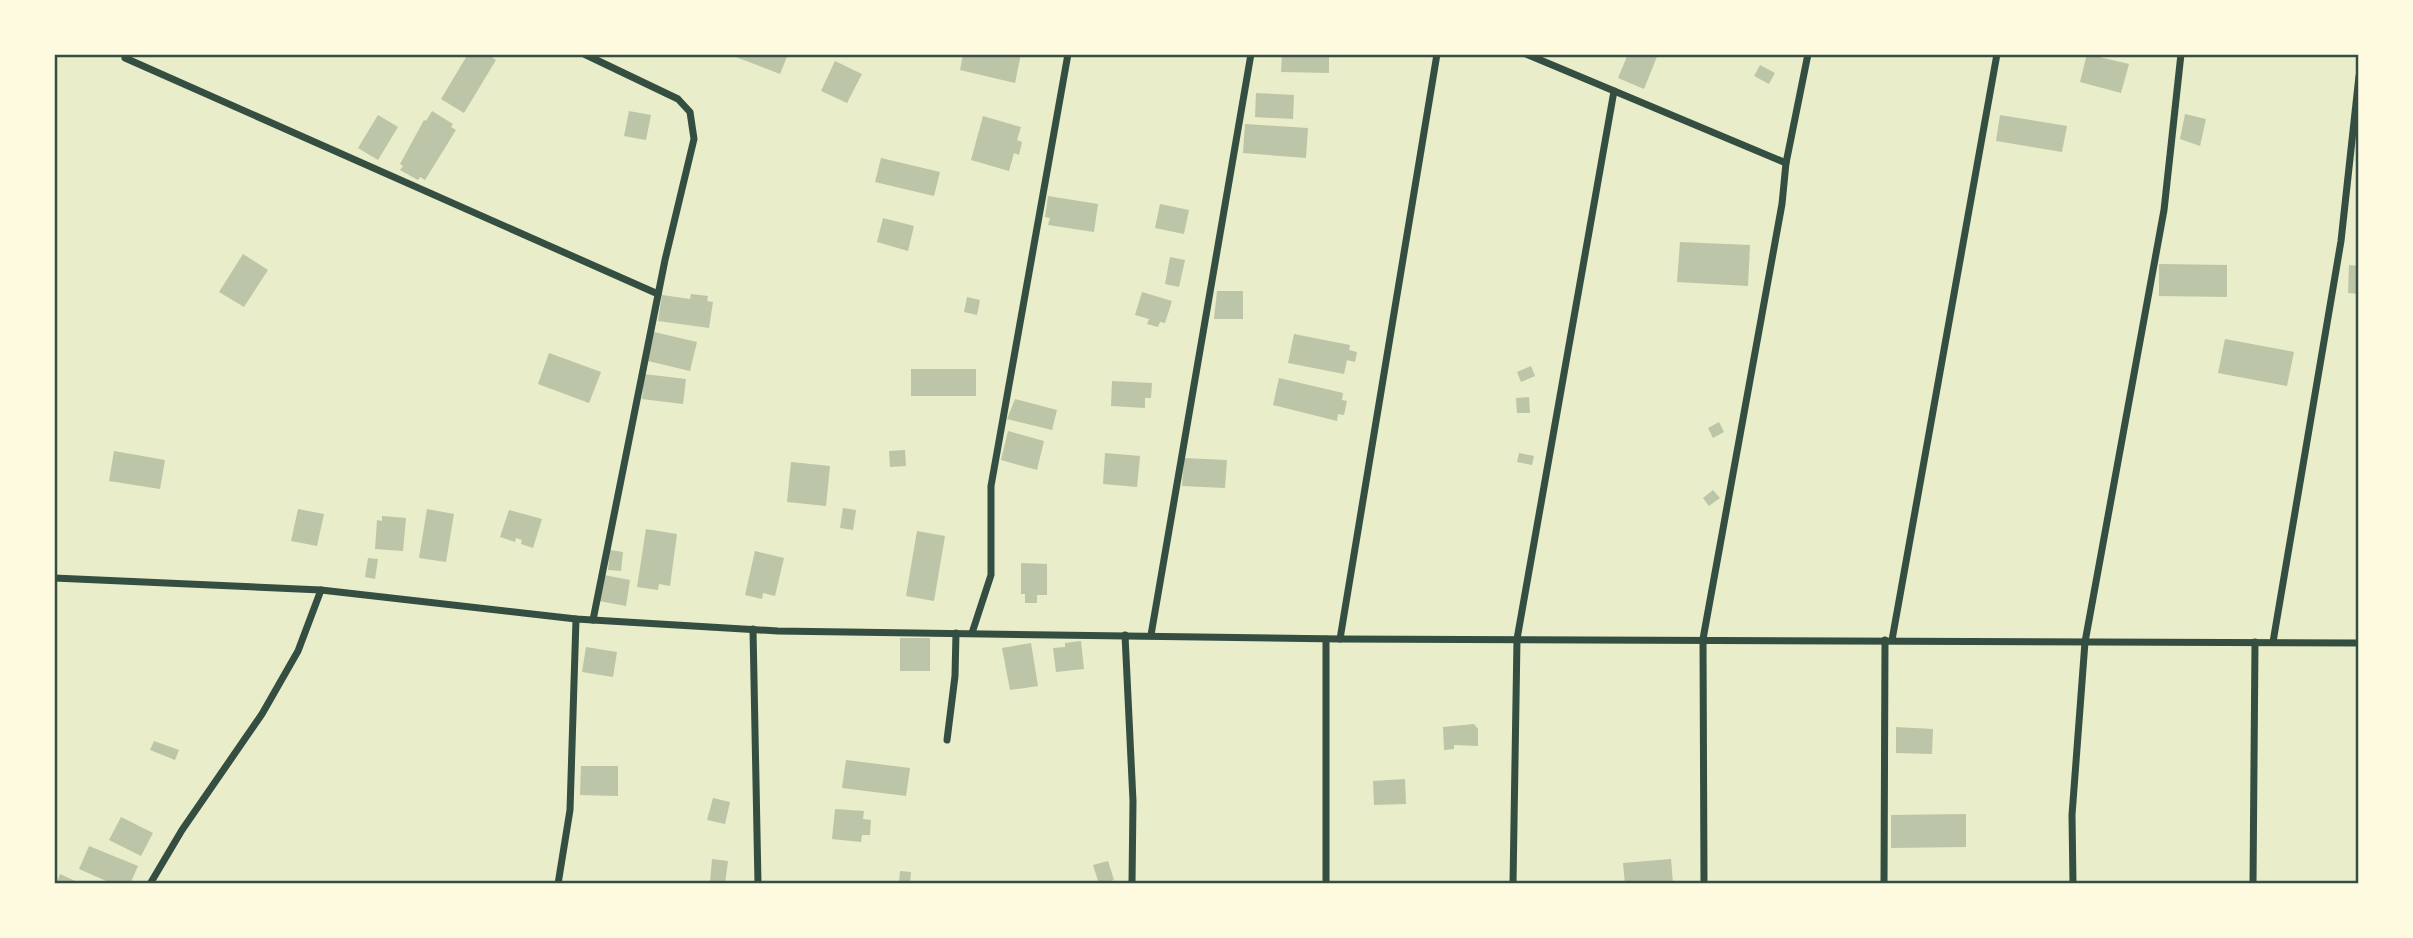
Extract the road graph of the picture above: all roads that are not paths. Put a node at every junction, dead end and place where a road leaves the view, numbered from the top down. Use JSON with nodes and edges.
{"nodes":[{"id":1,"x":115,"y":54,"type":"edge"},
{"id":2,"x":584,"y":54,"type":"edge"},
{"id":3,"x":1068,"y":54,"type":"edge"},
{"id":4,"x":1251,"y":54,"type":"edge"},
{"id":5,"x":1437,"y":54,"type":"edge"},
{"id":6,"x":1526,"y":54,"type":"edge"},
{"id":7,"x":1808,"y":54,"type":"edge"},
{"id":8,"x":1997,"y":54,"type":"edge"},
{"id":9,"x":2181,"y":54,"type":"edge"},
{"id":10,"x":127,"y":56,"type":"edge"},
{"id":11,"x":2359,"y":76,"type":"edge"},
{"id":12,"x":1614,"y":91,"type":"junction"},
{"id":13,"x":1786,"y":163,"type":"junction"},
{"id":14,"x":658,"y":294,"type":"junction"},
{"id":15,"x":54,"y":578,"type":"edge"},
{"id":16,"x":321,"y":590,"type":"junction"},
{"id":17,"x":576,"y":619,"type":"junction"},
{"id":18,"x":593,"y":620,"type":"junction"},
{"id":19,"x":753,"y":629,"type":"junction"},
{"id":20,"x":957,"y":633,"type":"junction"},
{"id":21,"x":972,"y":633,"type":"junction"},
{"id":22,"x":1125,"y":635,"type":"junction"},
{"id":23,"x":1151,"y":635,"type":"junction"},
{"id":24,"x":1326,"y":639,"type":"junction"},
{"id":25,"x":1340,"y":639,"type":"junction"},
{"id":26,"x":1517,"y":639,"type":"junction"},
{"id":27,"x":1703,"y":639,"type":"junction"},
{"id":28,"x":1889,"y":640,"type":"junction"},
{"id":29,"x":2085,"y":642,"type":"junction"},
{"id":30,"x":2255,"y":642,"type":"junction"},
{"id":31,"x":2273,"y":642,"type":"junction"},
{"id":32,"x":2359,"y":643,"type":"edge"},
{"id":33,"x":947,"y":740,"type":"dead end"},
{"id":34,"x":150,"y":884,"type":"edge"},
{"id":35,"x":558,"y":884,"type":"edge"},
{"id":36,"x":758,"y":884,"type":"edge"},
{"id":37,"x":1132,"y":884,"type":"edge"},
{"id":38,"x":1326,"y":884,"type":"edge"},
{"id":39,"x":1513,"y":884,"type":"edge"},
{"id":40,"x":1704,"y":884,"type":"edge"},
{"id":41,"x":1884,"y":884,"type":"edge"},
{"id":42,"x":2073,"y":884,"type":"edge"},
{"id":43,"x":2253,"y":884,"type":"edge"}],
"edges":[{"from":1,"to":10,"type":"street"},
{"from":2,"to":14,"type":"street"},
{"from":3,"to":21,"type":"street"},
{"from":4,"to":23,"type":"street"},
{"from":5,"to":25,"type":"street"},
{"from":6,"to":12,"type":"street"},
{"from":7,"to":13,"type":"street"},
{"from":8,"to":28,"type":"street"},
{"from":9,"to":29,"type":"street"},
{"from":10,"to":14,"type":"street"},
{"from":11,"to":31,"type":"street"},
{"from":12,"to":13,"type":"street"},
{"from":12,"to":26,"type":"street"},
{"from":13,"to":27,"type":"street"},
{"from":14,"to":18,"type":"street"},
{"from":15,"to":16,"type":"street"},
{"from":16,"to":17,"type":"street"},
{"from":16,"to":34,"type":"street"},
{"from":17,"to":18,"type":"street"},
{"from":17,"to":35,"type":"street"},
{"from":18,"to":19,"type":"street"},
{"from":19,"to":20,"type":"street"},
{"from":19,"to":36,"type":"street"},
{"from":20,"to":21,"type":"street"},
{"from":20,"to":33,"type":"street"},
{"from":21,"to":22,"type":"street"},
{"from":22,"to":23,"type":"street"},
{"from":22,"to":37,"type":"street"},
{"from":23,"to":24,"type":"street"},
{"from":24,"to":25,"type":"street"},
{"from":24,"to":38,"type":"street"},
{"from":25,"to":26,"type":"street"},
{"from":26,"to":27,"type":"street"},
{"from":26,"to":39,"type":"street"},
{"from":27,"to":28,"type":"street"},
{"from":27,"to":40,"type":"street"},
{"from":28,"to":29,"type":"street"},
{"from":28,"to":41,"type":"street"},
{"from":29,"to":30,"type":"street"},
{"from":29,"to":42,"type":"street"},
{"from":30,"to":31,"type":"street"},
{"from":30,"to":43,"type":"street"},
{"from":31,"to":32,"type":"street"}]}
